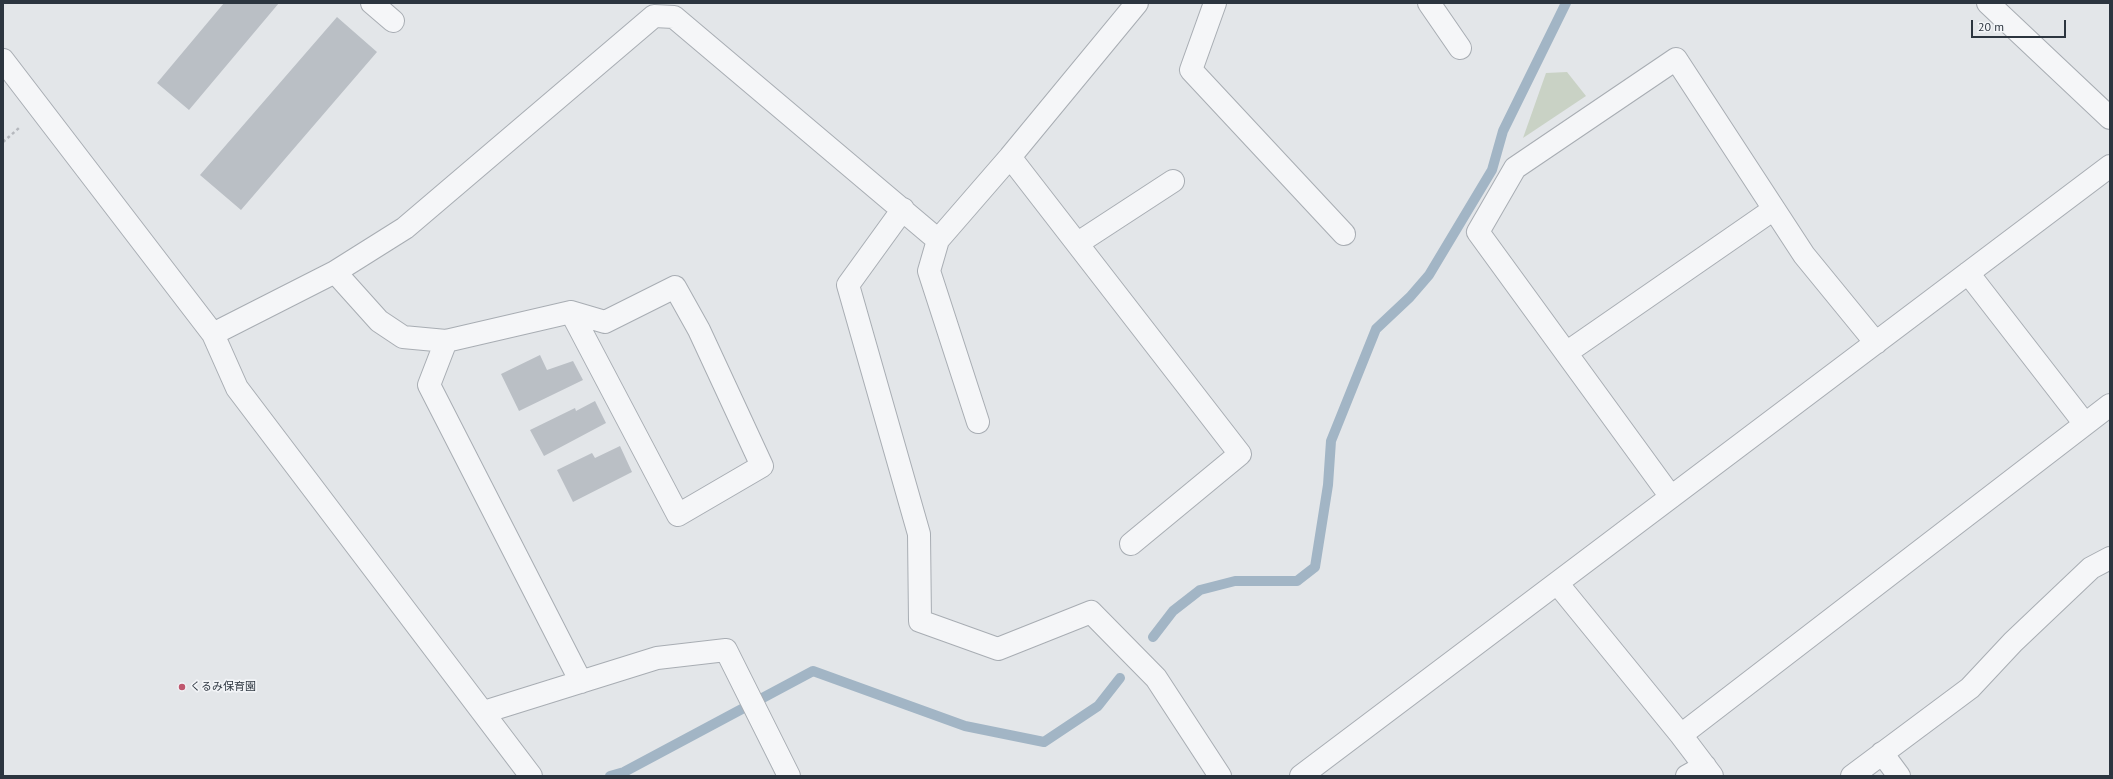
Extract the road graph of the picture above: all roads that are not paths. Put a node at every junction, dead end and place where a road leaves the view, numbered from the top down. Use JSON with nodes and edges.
{"nodes":[{"id":1,"x":372,"y":3,"type":"edge"},
{"id":2,"x":1137,"y":3,"type":"edge"},
{"id":3,"x":1215,"y":3,"type":"edge"},
{"id":4,"x":1429,"y":3,"type":"edge"},
{"id":5,"x":1988,"y":3,"type":"edge"},
{"id":6,"x":393,"y":21,"type":"dead end"},
{"id":7,"x":1460,"y":48,"type":"dead end"},
{"id":8,"x":3,"y":60,"type":"edge"},
{"id":9,"x":2110,"y":118,"type":"edge"},
{"id":10,"x":1010,"y":157,"type":"junction"},
{"id":11,"x":2110,"y":166,"type":"edge"},
{"id":12,"x":1173,"y":181,"type":"dead end"},
{"id":13,"x":1774,"y":209,"type":"junction"},
{"id":14,"x":903,"y":210,"type":"junction"},
{"id":15,"x":1344,"y":234,"type":"dead end"},
{"id":16,"x":938,"y":240,"type":"junction"},
{"id":17,"x":1078,"y":243,"type":"junction"},
{"id":18,"x":334,"y":272,"type":"junction"},
{"id":19,"x":1968,"y":273,"type":"junction"},
{"id":20,"x":572,"y":312,"type":"junction"},
{"id":21,"x":213,"y":334,"type":"junction"},
{"id":22,"x":446,"y":341,"type":"junction"},
{"id":23,"x":1876,"y":343,"type":"junction"},
{"id":24,"x":1566,"y":354,"type":"junction"},
{"id":25,"x":2110,"y":405,"type":"edge"},
{"id":26,"x":978,"y":422,"type":"dead end"},
{"id":27,"x":2085,"y":424,"type":"junction"},
{"id":28,"x":1671,"y":497,"type":"junction"},
{"id":29,"x":1131,"y":544,"type":"dead end"},
{"id":30,"x":2110,"y":558,"type":"edge"},
{"id":31,"x":1557,"y":583,"type":"junction"},
{"id":32,"x":581,"y":682,"type":"junction"},
{"id":33,"x":484,"y":712,"type":"junction"},
{"id":34,"x":1681,"y":736,"type":"junction"},
{"id":35,"x":1882,"y":753,"type":"junction"},
{"id":36,"x":1701,"y":773,"type":"edge"},
{"id":37,"x":532,"y":776,"type":"edge"},
{"id":38,"x":789,"y":776,"type":"edge"},
{"id":39,"x":1220,"y":776,"type":"edge"},
{"id":40,"x":1301,"y":776,"type":"edge"},
{"id":41,"x":1852,"y":776,"type":"edge"},
{"id":42,"x":1899,"y":776,"type":"edge"}],
"edges":[{"from":1,"to":6,"type":"street"},
{"from":2,"to":10,"type":"street"},
{"from":3,"to":15,"type":"street"},
{"from":4,"to":7,"type":"street"},
{"from":5,"to":9,"type":"street"},
{"from":8,"to":21,"type":"street"},
{"from":10,"to":16,"type":"street"},
{"from":10,"to":17,"type":"street"},
{"from":11,"to":19,"type":"street"},
{"from":12,"to":17,"type":"street"},
{"from":13,"to":23,"type":"street"},
{"from":13,"to":24,"type":"street"},
{"from":13,"to":24,"type":"street"},
{"from":14,"to":16,"type":"street"},
{"from":14,"to":18,"type":"street"},
{"from":14,"to":39,"type":"street"},
{"from":16,"to":26,"type":"street"},
{"from":17,"to":29,"type":"street"},
{"from":18,"to":21,"type":"street"},
{"from":18,"to":22,"type":"street"},
{"from":19,"to":23,"type":"street"},
{"from":19,"to":27,"type":"street"},
{"from":20,"to":20,"type":"street"},
{"from":20,"to":22,"type":"street"},
{"from":21,"to":33,"type":"street"},
{"from":22,"to":32,"type":"street"},
{"from":23,"to":28,"type":"street"},
{"from":24,"to":28,"type":"street"},
{"from":25,"to":27,"type":"street"},
{"from":27,"to":34,"type":"street"},
{"from":28,"to":31,"type":"street"},
{"from":30,"to":35,"type":"street"},
{"from":31,"to":34,"type":"street"},
{"from":31,"to":40,"type":"street"},
{"from":32,"to":33,"type":"street"},
{"from":32,"to":38,"type":"street"},
{"from":33,"to":37,"type":"street"},
{"from":34,"to":36,"type":"street"},
{"from":35,"to":41,"type":"street"},
{"from":35,"to":42,"type":"street"}]}
